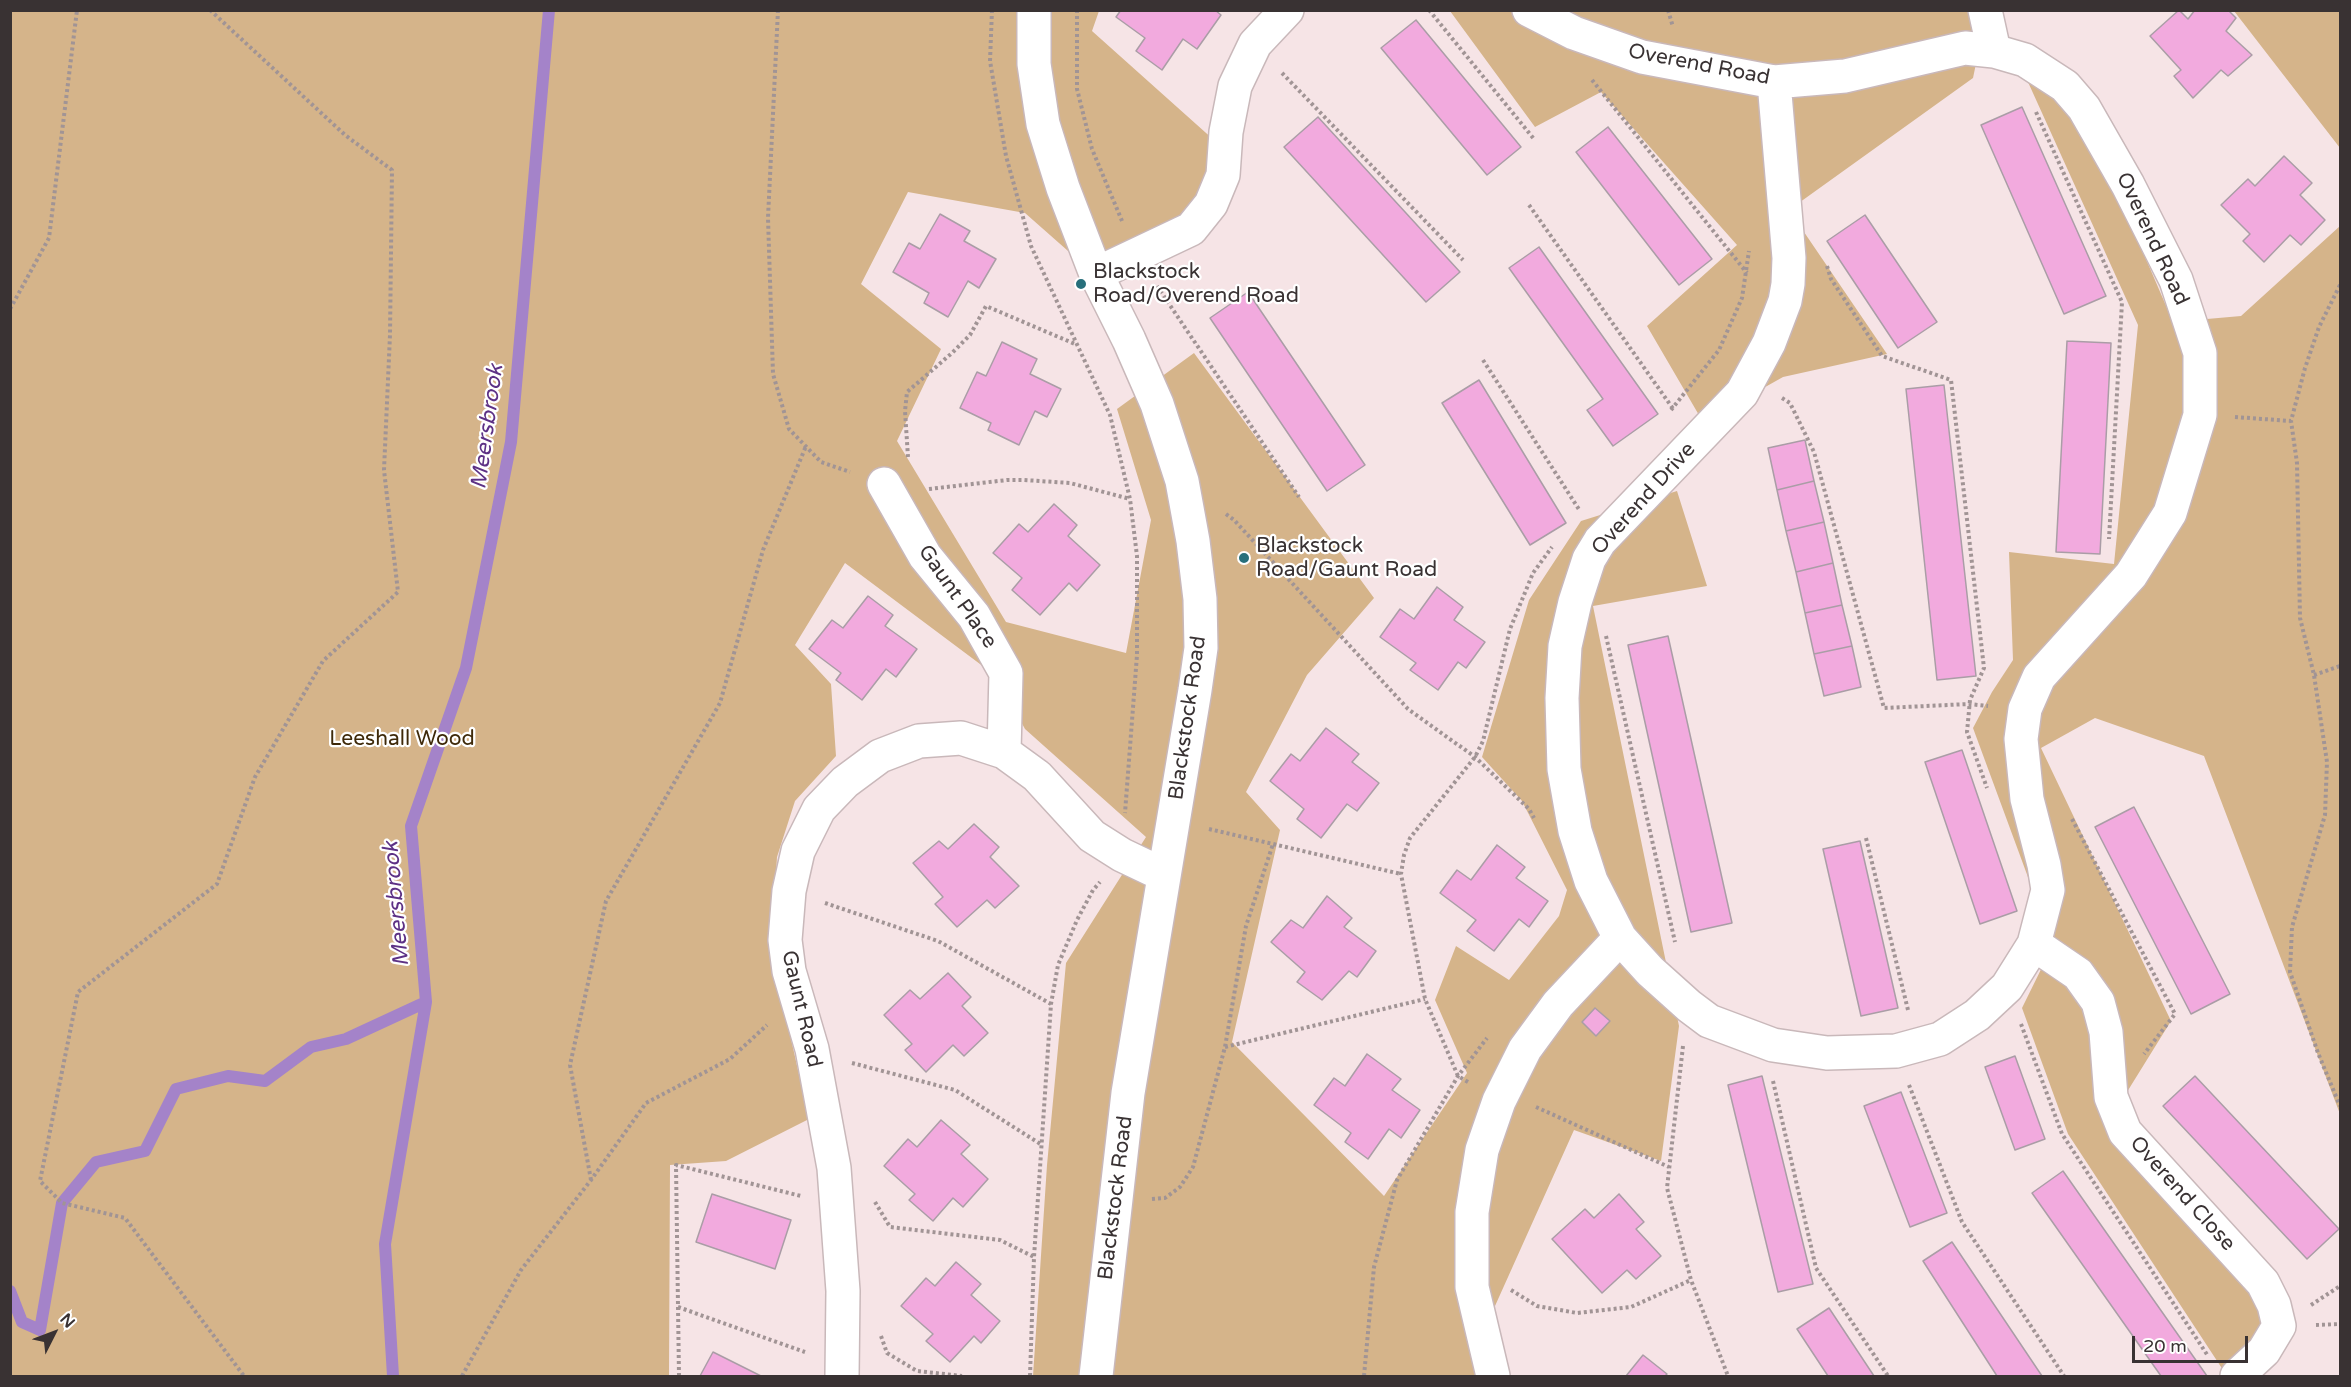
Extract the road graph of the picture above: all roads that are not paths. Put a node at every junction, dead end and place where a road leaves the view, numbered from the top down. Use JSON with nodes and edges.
{"nodes":[{"id":1,"x":1034,"y":10,"type":"edge"},
{"id":2,"x":1287,"y":10,"type":"edge"},
{"id":3,"x":1529,"y":10,"type":"edge"},
{"id":4,"x":1985,"y":10,"type":"edge"},
{"id":5,"x":1994,"y":51,"type":"junction"},
{"id":6,"x":1774,"y":82,"type":"junction"},
{"id":7,"x":1096,"y":274,"type":"junction"},
{"id":8,"x":897,"y":487,"type":"road end"},
{"id":9,"x":1004,"y":752,"type":"junction"},
{"id":10,"x":1164,"y":875,"type":"junction"},
{"id":11,"x":1620,"y":938,"type":"junction"},
{"id":12,"x":2034,"y":944,"type":"junction"},
{"id":13,"x":843,"y":1370,"type":"edge"},
{"id":14,"x":1096,"y":1377,"type":"edge"},
{"id":15,"x":1493,"y":1377,"type":"edge"},
{"id":16,"x":2236,"y":1377,"type":"edge"}],
"edges":[{"from":1,"to":7,"type":"street","name":"Blackstock Road"},
{"from":2,"to":7,"type":"street"},
{"from":3,"to":6,"type":"street","name":"Overend Road"},
{"from":4,"to":5,"type":"street"},
{"from":5,"to":6,"type":"street","name":"Overend Road"},
{"from":5,"to":12,"type":"street","name":"Overend Road"},
{"from":6,"to":11,"type":"street","name":"Overend Drive"},
{"from":7,"to":10,"type":"street","name":"Blackstock Road"},
{"from":8,"to":9,"type":"street","name":"Gaunt Place"},
{"from":9,"to":10,"type":"street","name":"Gaunt Road"},
{"from":9,"to":13,"type":"street","name":"Gaunt Road"},
{"from":10,"to":14,"type":"street","name":"Blackstock Road"},
{"from":11,"to":12,"type":"street","name":"Overend Drive"},
{"from":11,"to":15,"type":"street"},
{"from":12,"to":16,"type":"street","name":"Overend Close"}]}
